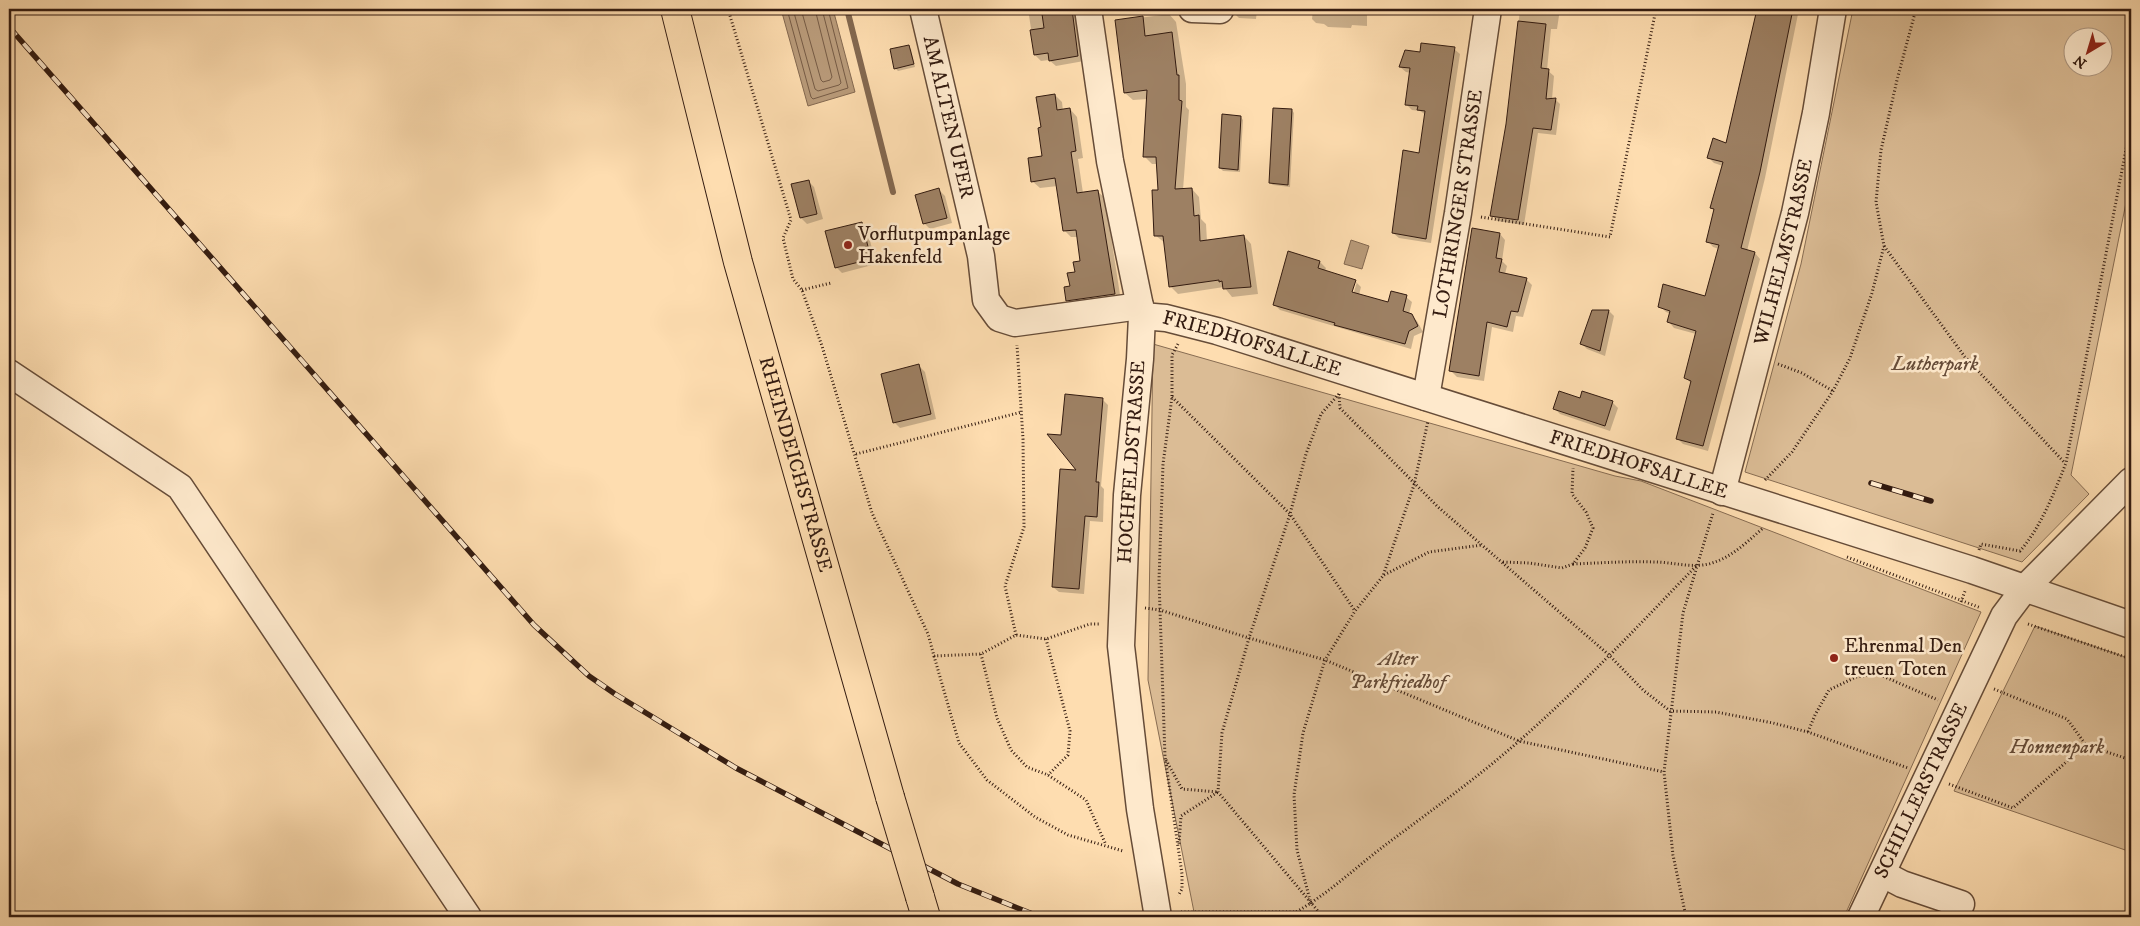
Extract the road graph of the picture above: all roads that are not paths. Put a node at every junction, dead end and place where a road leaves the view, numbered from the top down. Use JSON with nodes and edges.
{"nodes":[{"id":1,"x":675,"y":9,"type":"edge"},
{"id":2,"x":923,"y":9,"type":"edge"},
{"id":3,"x":1088,"y":9,"type":"edge"},
{"id":4,"x":1192,"y":9,"type":"edge"},
{"id":5,"x":1220,"y":9,"type":"edge"},
{"id":6,"x":1488,"y":9,"type":"edge"},
{"id":7,"x":1833,"y":9,"type":"edge"},
{"id":8,"x":1141,"y":311,"type":"junction"},
{"id":9,"x":9,"y":373,"type":"edge"},
{"id":10,"x":1426,"y":397,"type":"junction"},
{"id":11,"x":2131,"y":481,"type":"edge"},
{"id":12,"x":1722,"y":492,"type":"junction"},
{"id":13,"x":2025,"y":588,"type":"junction"},
{"id":14,"x":2131,"y":625,"type":"edge"},
{"id":15,"x":1883,"y":874,"type":"junction"},
{"id":16,"x":1962,"y":904,"type":"dead end"},
{"id":17,"x":923,"y":907,"type":"edge"},
{"id":18,"x":1169,"y":915,"type":"edge"},
{"id":19,"x":468,"y":917,"type":"edge"},
{"id":20,"x":1861,"y":917,"type":"edge"}],
"edges":[{"from":1,"to":17,"type":"main road","name":"RHEINDEICHSTRASSE","bridge":true},
{"from":2,"to":8,"type":"street","name":"AM ALTEN UFER"},
{"from":3,"to":8,"type":"street","name":"HOCHFELDSTRASSE"},
{"from":4,"to":5,"type":"street"},
{"from":6,"to":10,"type":"street","name":"LOTHRINGER STRASSE"},
{"from":7,"to":12,"type":"street","name":"WILHELMSTRASSE"},
{"from":8,"to":10,"type":"street","name":"FRIEDHOFSALLEE"},
{"from":8,"to":18,"type":"street","name":"HOCHFELDSTRASSE"},
{"from":9,"to":19,"type":"street"},
{"from":10,"to":12,"type":"street","name":"FRIEDHOFSALLEE"},
{"from":11,"to":13,"type":"street","name":"SCHILLERSTRASSE"},
{"from":12,"to":13,"type":"street","name":"FRIEDHOFSALLEE"},
{"from":13,"to":14,"type":"street","name":"FRIEDHOFSALLEE"},
{"from":13,"to":15,"type":"street","name":"SCHILLERSTRASSE"},
{"from":15,"to":16,"type":"street"},
{"from":15,"to":20,"type":"street","name":"SCHILLERSTRASSE"}]}
